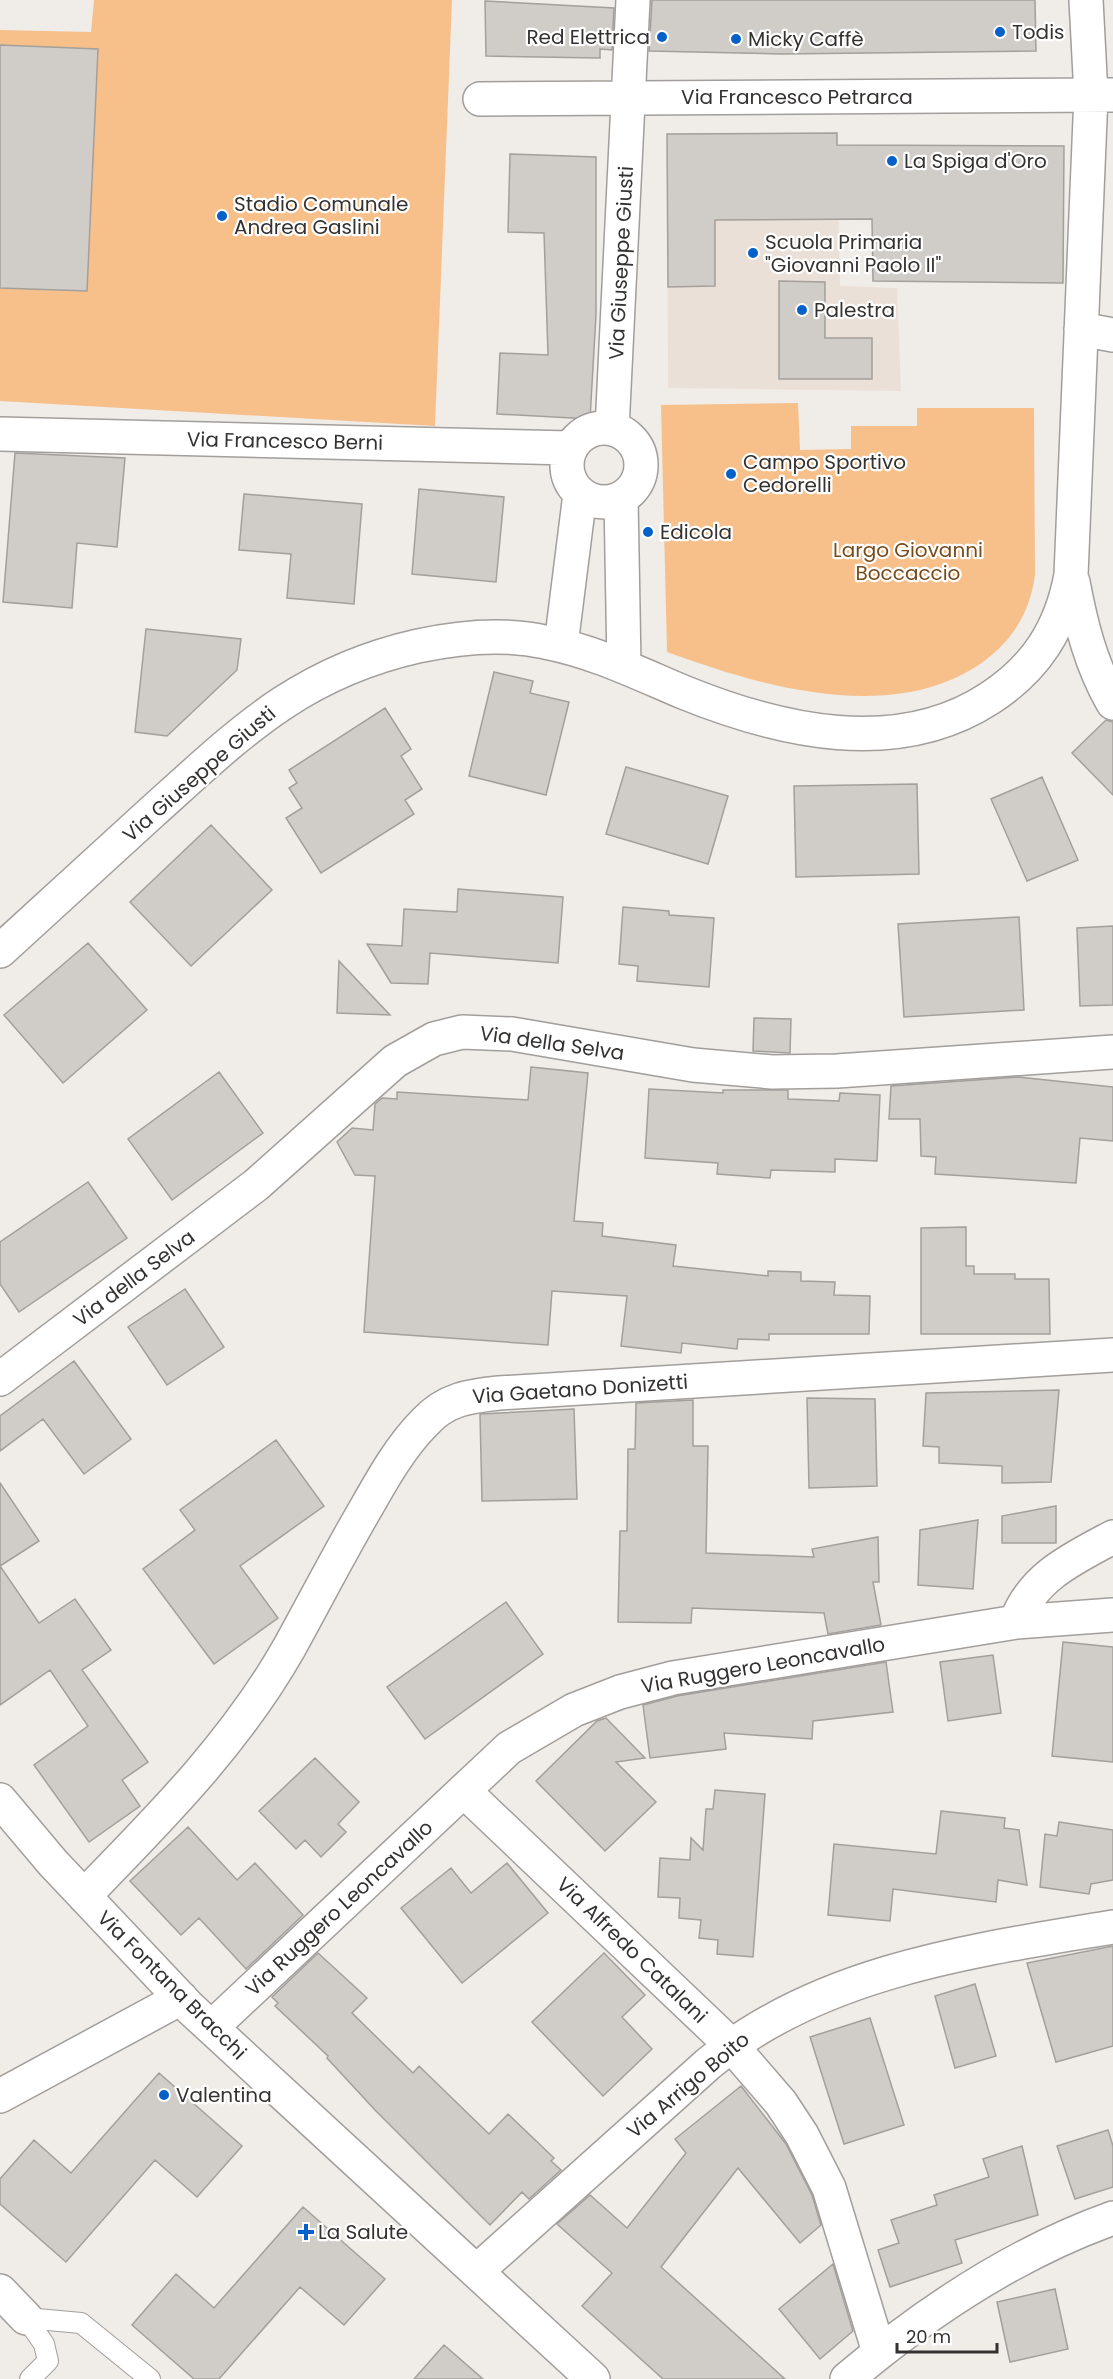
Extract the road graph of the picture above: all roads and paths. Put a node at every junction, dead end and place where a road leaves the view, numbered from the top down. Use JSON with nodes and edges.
{"nodes":[{"id":1,"x":633,"y":0,"type":"edge"},
{"id":2,"x":1086,"y":0,"type":"edge"},
{"id":3,"x":1102,"y":95,"type":"edge"},
{"id":4,"x":630,"y":98,"type":"junction"},
{"id":5,"x":480,"y":99,"type":"dead end"},
{"id":6,"x":1081,"y":328,"type":"junction"},
{"id":7,"x":1113,"y":335,"type":"edge"},
{"id":8,"x":612,"y":429,"type":"junction"},
{"id":9,"x":0,"y":434,"type":"edge"},
{"id":10,"x":570,"y":448,"type":"junction"},
{"id":11,"x":580,"y":494,"type":"junction"},
{"id":12,"x":621,"y":498,"type":"junction"},
{"id":13,"x":1071,"y":575,"type":"junction"},
{"id":14,"x":561,"y":645,"type":"junction"},
{"id":15,"x":624,"y":666,"type":"junction"},
{"id":16,"x":1113,"y":703,"type":"edge"},
{"id":17,"x":0,"y":951,"type":"edge"},
{"id":18,"x":1113,"y":1052,"type":"edge"},
{"id":19,"x":1113,"y":1355,"type":"edge"},
{"id":20,"x":0,"y":1379,"type":"edge"},
{"id":21,"x":1113,"y":1537,"type":"edge"},
{"id":22,"x":1113,"y":1615,"type":"edge"},
{"id":23,"x":1016,"y":1623,"type":"junction"},
{"id":24,"x":464,"y":1791,"type":"junction"},
{"id":25,"x":0,"y":1800,"type":"edge"},
{"id":26,"x":84,"y":1896,"type":"junction"},
{"id":27,"x":1113,"y":1927,"type":"edge"},
{"id":28,"x":182,"y":1998,"type":"junction"},
{"id":29,"x":212,"y":2027,"type":"junction"},
{"id":30,"x":731,"y":2044,"type":"junction"},
{"id":31,"x":0,"y":2096,"type":"edge"},
{"id":32,"x":1113,"y":2218,"type":"edge"},
{"id":33,"x":477,"y":2271,"type":"junction"},
{"id":34,"x":0,"y":2291,"type":"edge"},
{"id":35,"x":26,"y":2318,"type":"junction"},
{"id":36,"x":879,"y":2352,"type":"junction"},
{"id":37,"x":30,"y":2379,"type":"edge"},
{"id":38,"x":150,"y":2379,"type":"edge"},
{"id":39,"x":593,"y":2379,"type":"edge"},
{"id":40,"x":846,"y":2379,"type":"edge"}],
"edges":[{"from":1,"to":4,"type":"street","name":"Via Giuseppe Giusti"},
{"from":2,"to":3,"type":"street"},
{"from":3,"to":4,"type":"street","name":"Via Francesco Petrarca"},
{"from":3,"to":6,"type":"street"},
{"from":4,"to":5,"type":"street","name":"Via Francesco Petrarca"},
{"from":4,"to":8,"type":"street","name":"Via Giuseppe Giusti"},
{"from":6,"to":7,"type":"street"},
{"from":6,"to":13,"type":"street"},
{"from":8,"to":10,"type":"street"},
{"from":8,"to":12,"type":"street"},
{"from":9,"to":10,"type":"street","name":"Via Francesco Berni"},
{"from":10,"to":11,"type":"street"},
{"from":11,"to":12,"type":"street"},
{"from":11,"to":14,"type":"street"},
{"from":12,"to":15,"type":"street"},
{"from":13,"to":15,"type":"street"},
{"from":13,"to":16,"type":"street"},
{"from":14,"to":15,"type":"street","name":"Via Giuseppe Giusti"},
{"from":14,"to":17,"type":"street","name":"Via Giuseppe Giusti"},
{"from":18,"to":20,"type":"street","name":"Via della Selva"},
{"from":19,"to":26,"type":"street","name":"Via Gaetano Donizetti"},
{"from":21,"to":23,"type":"street"},
{"from":22,"to":23,"type":"street"},
{"from":23,"to":24,"type":"street","name":"Via Ruggero Leoncavallo"},
{"from":24,"to":29,"type":"street","name":"Via Ruggero Leoncavallo"},
{"from":24,"to":30,"type":"street","name":"Via Alfredo Catalani"},
{"from":25,"to":26,"type":"street","name":"Via Fontana Bracchi"},
{"from":26,"to":28,"type":"street","name":"Via Fontana Bracchi"},
{"from":27,"to":30,"type":"street","name":"Via Arrigo Boito"},
{"from":28,"to":29,"type":"street","name":"Via Fontana Bracchi"},
{"from":28,"to":31,"type":"street"},
{"from":29,"to":33,"type":"street","name":"Via Fontana Bracchi"},
{"from":30,"to":33,"type":"street","name":"Via Arrigo Boito"},
{"from":30,"to":36,"type":"street","name":"Via Alfredo Catalani"},
{"from":32,"to":36,"type":"street"},
{"from":33,"to":39,"type":"street","name":"Via Fontana Bracchi"},
{"from":34,"to":35,"type":"street"},
{"from":35,"to":37,"type":"lane"},
{"from":35,"to":38,"type":"lane"},
{"from":36,"to":40,"type":"street"}]}
